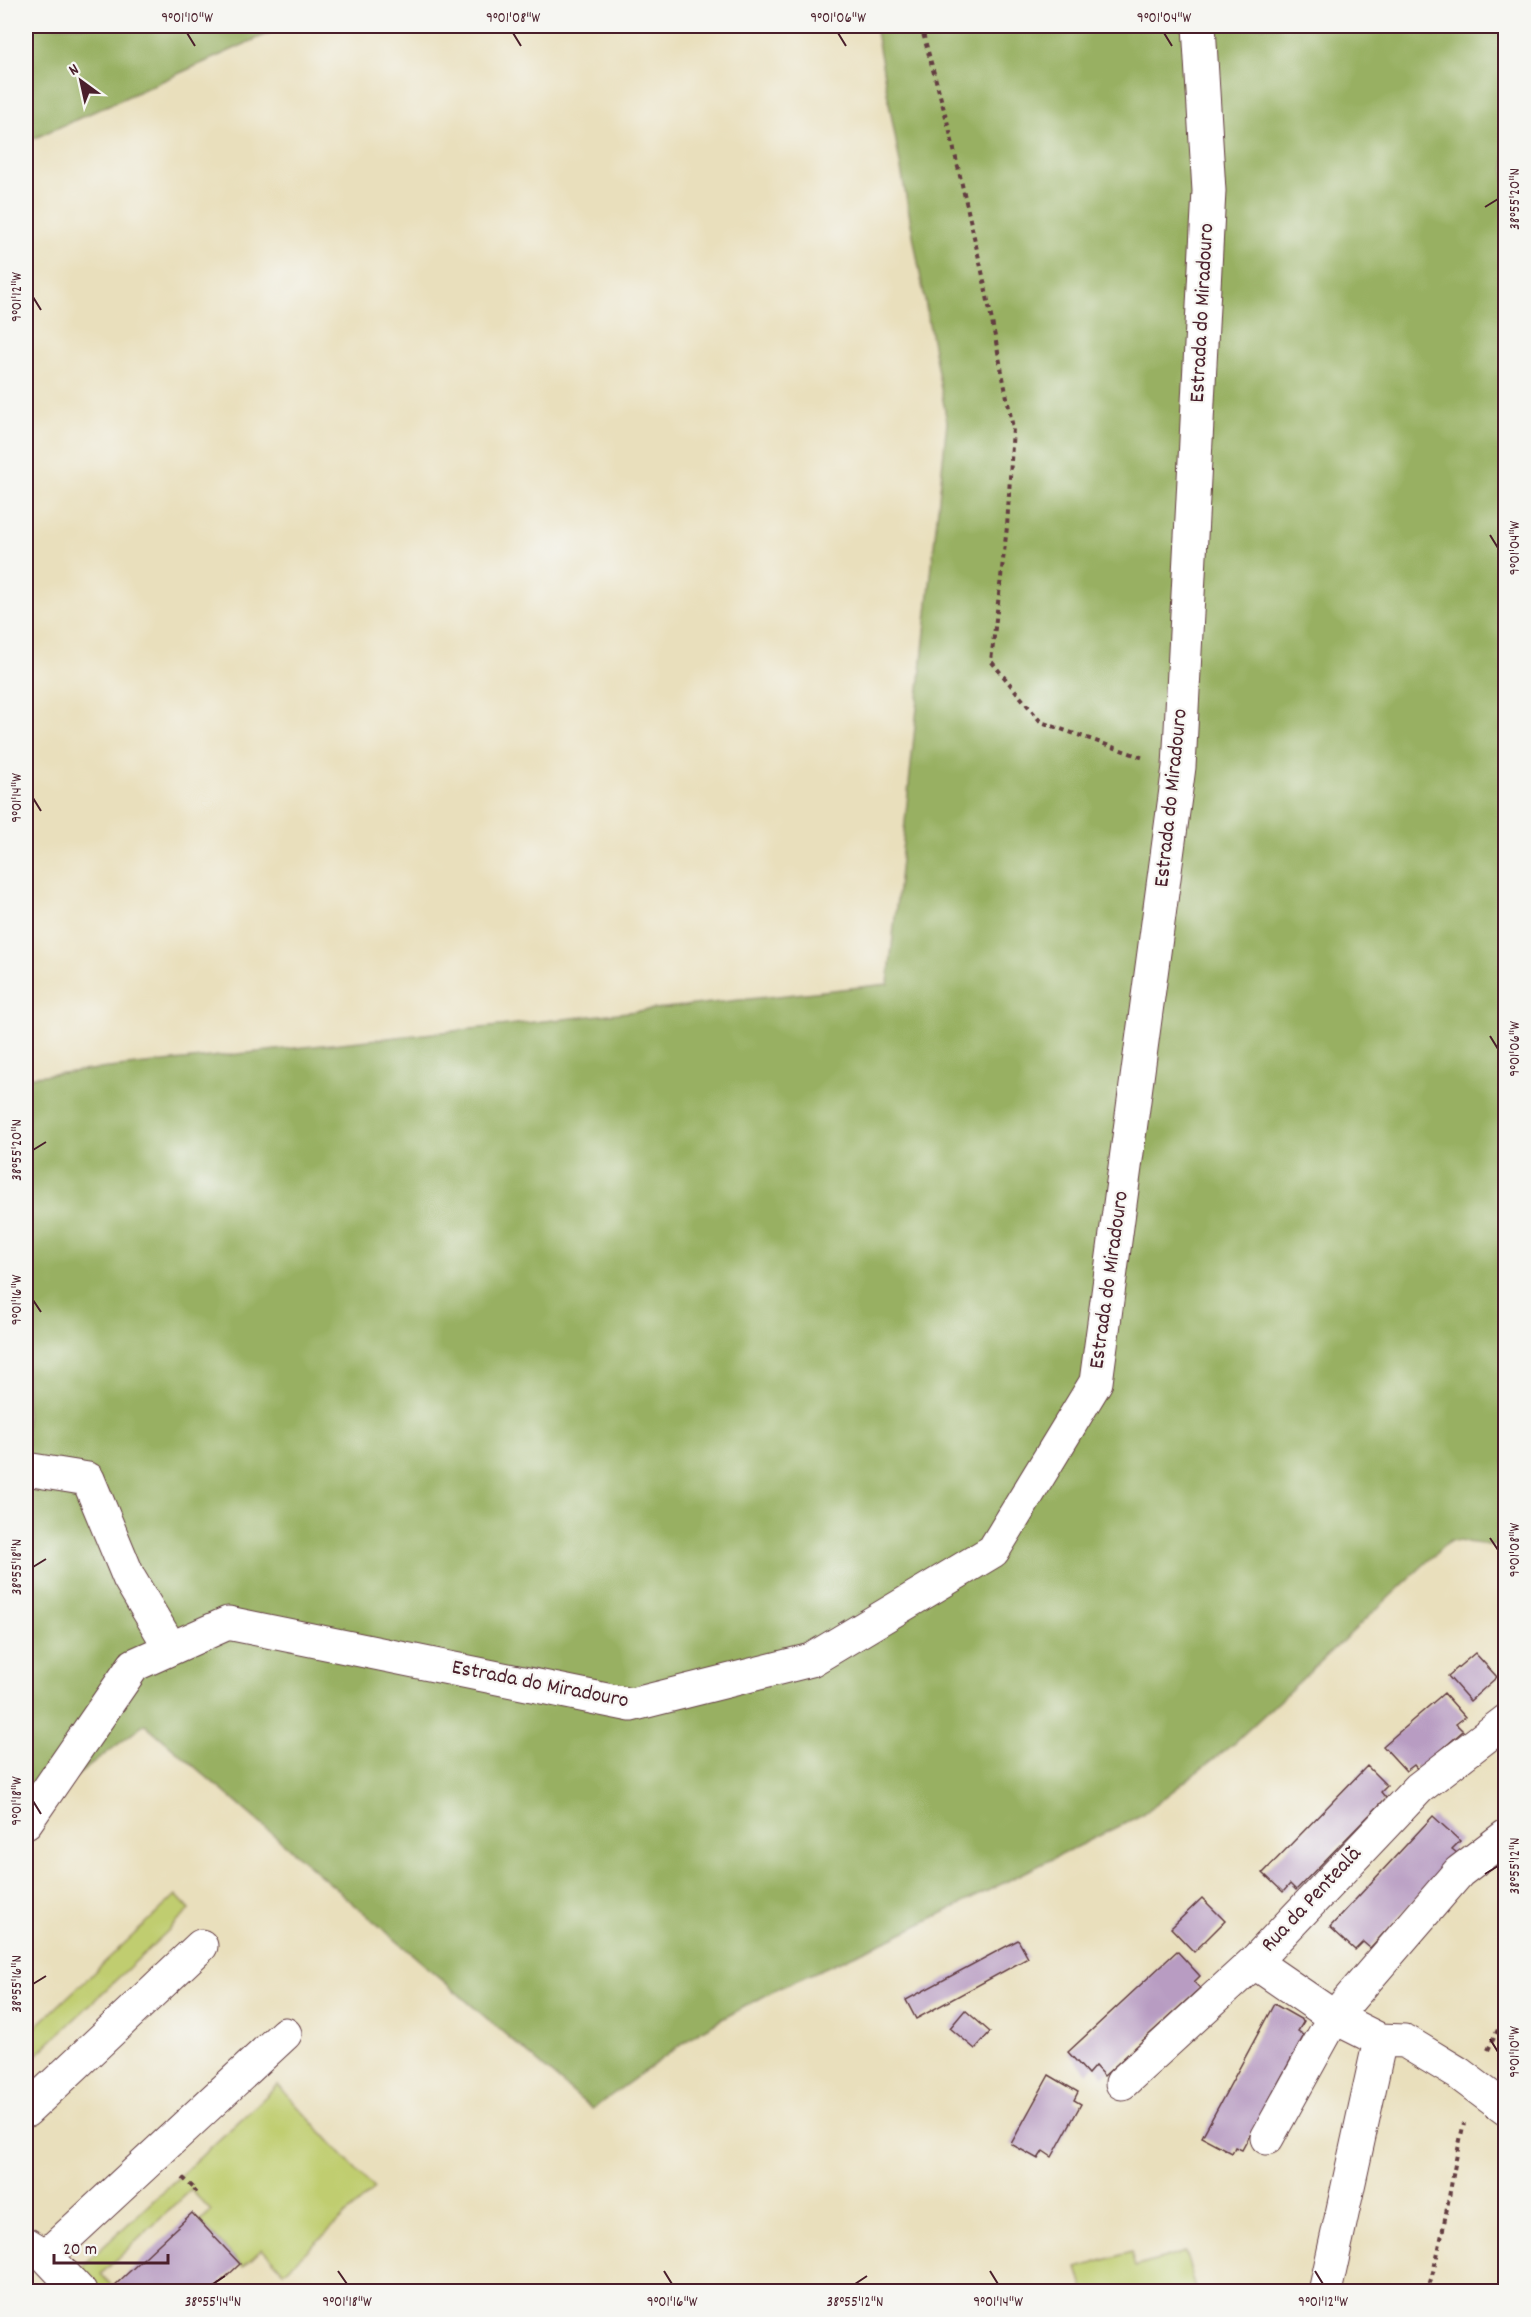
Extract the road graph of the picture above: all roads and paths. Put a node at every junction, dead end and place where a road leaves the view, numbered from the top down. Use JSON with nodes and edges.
{"nodes":[{"id":1,"x":921,"y":26,"type":"edge"},
{"id":2,"x":1199,"y":26,"type":"edge"},
{"id":3,"x":1179,"y":767,"type":"junction"},
{"id":4,"x":26,"y":1469,"type":"edge"},
{"id":5,"x":170,"y":1647,"type":"junction"},
{"id":6,"x":1506,"y":1721,"type":"edge"},
{"id":7,"x":26,"y":1822,"type":"edge"},
{"id":8,"x":1506,"y":1836,"type":"edge"},
{"id":9,"x":201,"y":1946,"type":"dead end"},
{"id":10,"x":1254,"y":1962,"type":"junction"},
{"id":11,"x":1506,"y":2013,"type":"edge"},
{"id":12,"x":1334,"y":2017,"type":"junction"},
{"id":13,"x":285,"y":2034,"type":"dead end"},
{"id":14,"x":1380,"y":2040,"type":"junction"},
{"id":15,"x":1122,"y":2083,"type":"dead end"},
{"id":16,"x":1475,"y":2087,"type":"junction"},
{"id":17,"x":1506,"y":2109,"type":"edge"},
{"id":18,"x":26,"y":2111,"type":"edge"},
{"id":19,"x":1267,"y":2138,"type":"dead end"},
{"id":20,"x":181,"y":2175,"type":"dead end"},
{"id":21,"x":194,"y":2192,"type":"dead end"},
{"id":22,"x":36,"y":2250,"type":"edge"},
{"id":23,"x":80,"y":2292,"type":"edge"},
{"id":24,"x":1325,"y":2292,"type":"edge"},
{"id":25,"x":1427,"y":2292,"type":"edge"}],
"edges":[{"from":1,"to":3,"type":"path"},
{"from":2,"to":3,"type":"street","name":"Estrada do Miradouro"},
{"from":3,"to":5,"type":"street","name":"Estrada do Miradouro"},
{"from":4,"to":5,"type":"street"},
{"from":5,"to":7,"type":"street","name":"Estrada do Miradouro"},
{"from":6,"to":10,"type":"street","name":"Rua da Pentealã"},
{"from":8,"to":12,"type":"street"},
{"from":9,"to":18,"type":"street"},
{"from":10,"to":12,"type":"street"},
{"from":10,"to":15,"type":"street","name":"Rua da Pentealã"},
{"from":11,"to":16,"type":"path"},
{"from":12,"to":14,"type":"street"},
{"from":12,"to":19,"type":"street"},
{"from":13,"to":22,"type":"street"},
{"from":14,"to":16,"type":"street"},
{"from":14,"to":24,"type":"street"},
{"from":16,"to":17,"type":"street"},
{"from":16,"to":25,"type":"path"},
{"from":20,"to":21,"type":"path"},
{"from":22,"to":23,"type":"street"}]}
